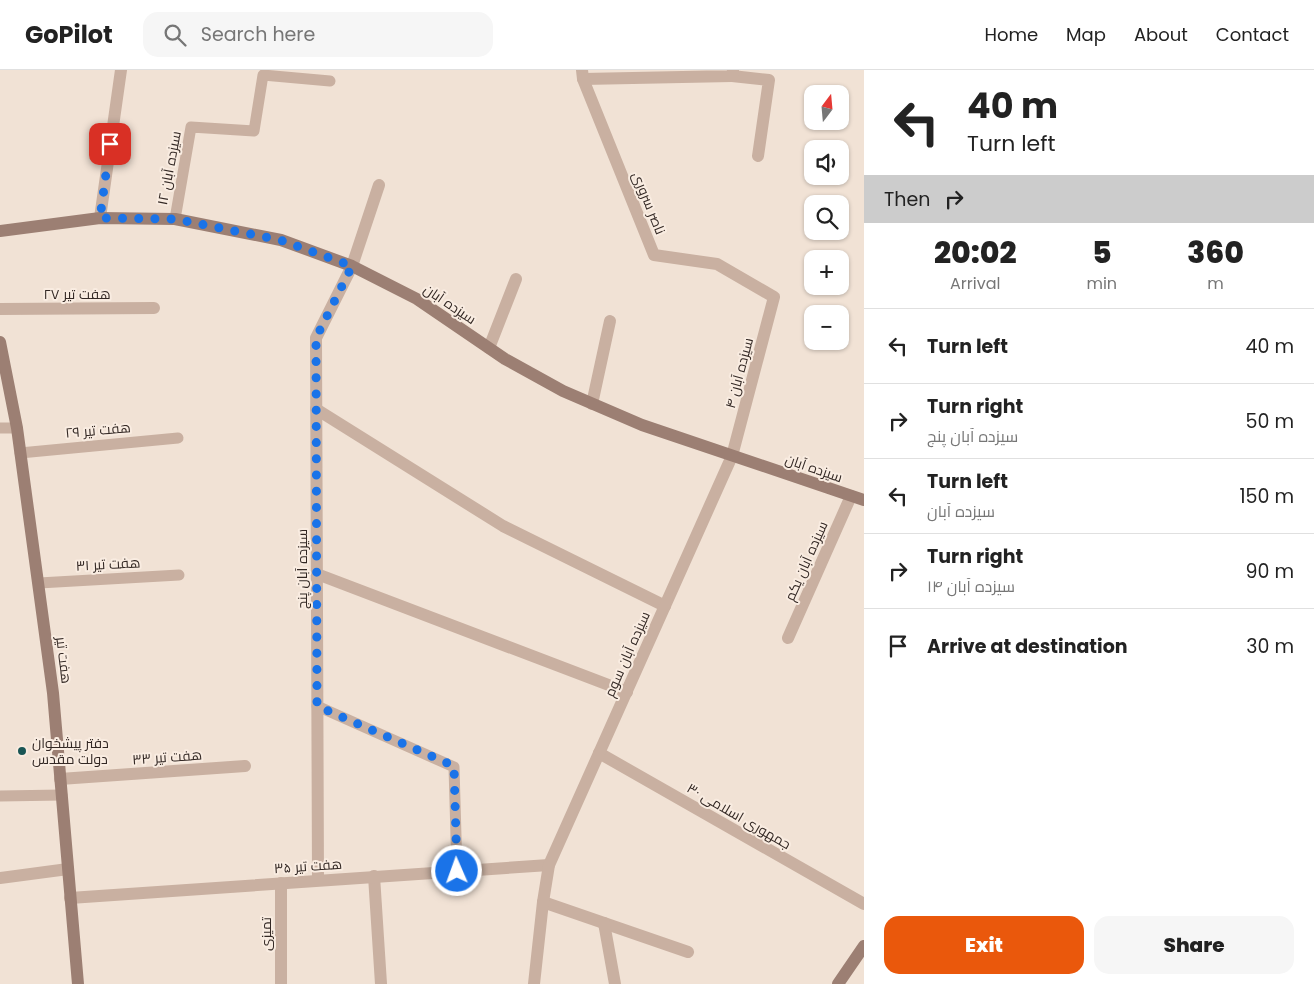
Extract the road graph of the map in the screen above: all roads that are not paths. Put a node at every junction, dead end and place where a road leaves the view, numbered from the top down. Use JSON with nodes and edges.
{"nodes":[{"id":1,"x":121,"y":70,"type":"edge"},
{"id":2,"x":283,"y":73,"type":"edge"},
{"id":3,"x":732,"y":73,"type":"edge"},
{"id":4,"x":582,"y":74,"type":"edge"},
{"id":5,"x":330,"y":81,"type":"dead end"},
{"id":6,"x":758,"y":156,"type":"dead end"},
{"id":7,"x":379,"y":185,"type":"dead end"},
{"id":8,"x":100,"y":218,"type":"junction"},
{"id":9,"x":175,"y":219,"type":"junction"},
{"id":10,"x":0,"y":231,"type":"edge"},
{"id":11,"x":352,"y":266,"type":"junction"},
{"id":12,"x":516,"y":278,"type":"dead end"},
{"id":13,"x":774,"y":297,"type":"joint"},
{"id":14,"x":154,"y":308,"type":"dead end"},
{"id":15,"x":0,"y":309,"type":"edge"},
{"id":16,"x":610,"y":321,"type":"dead end"},
{"id":17,"x":0,"y":342,"type":"edge"},
{"id":18,"x":489,"y":348,"type":"junction"},
{"id":19,"x":592,"y":404,"type":"junction"},
{"id":20,"x":316,"y":409,"type":"junction"},
{"id":21,"x":0,"y":428,"type":"edge"},
{"id":22,"x":17,"y":428,"type":"junction"},
{"id":23,"x":178,"y":438,"type":"dead end"},
{"id":24,"x":20,"y":453,"type":"junction"},
{"id":25,"x":732,"y":456,"type":"junction"},
{"id":26,"x":851,"y":496,"type":"junction"},
{"id":27,"x":864,"y":500,"type":"edge"},
{"id":28,"x":317,"y":574,"type":"junction"},
{"id":29,"x":179,"y":575,"type":"dead end"},
{"id":30,"x":39,"y":583,"type":"junction"},
{"id":31,"x":665,"y":606,"type":"junction"},
{"id":32,"x":788,"y":638,"type":"dead end"},
{"id":33,"x":626,"y":692,"type":"junction"},
{"id":34,"x":317,"y":706,"type":"junction"},
{"id":35,"x":599,"y":753,"type":"junction"},
{"id":36,"x":245,"y":766,"type":"dead end"},
{"id":37,"x":60,"y":779,"type":"junction"},
{"id":38,"x":62,"y":795,"type":"junction"},
{"id":39,"x":0,"y":796,"type":"edge"},
{"id":40,"x":549,"y":864,"type":"junction"},
{"id":41,"x":68,"y":869,"type":"junction"},
{"id":42,"x":457,"y":871,"type":"junction"},
{"id":43,"x":374,"y":876,"type":"junction"},
{"id":44,"x":0,"y":878,"type":"edge"},
{"id":45,"x":318,"y":880,"type":"junction"},
{"id":46,"x":281,"y":883,"type":"junction"},
{"id":47,"x":70,"y":898,"type":"junction"},
{"id":48,"x":544,"y":902,"type":"junction"},
{"id":49,"x":864,"y":904,"type":"edge"},
{"id":50,"x":604,"y":923,"type":"junction"},
{"id":51,"x":864,"y":946,"type":"edge"},
{"id":52,"x":688,"y":952,"type":"dead end"},
{"id":53,"x":78,"y":984,"type":"edge"},
{"id":54,"x":281,"y":984,"type":"edge"},
{"id":55,"x":381,"y":984,"type":"edge"},
{"id":56,"x":534,"y":984,"type":"edge"},
{"id":57,"x":615,"y":984,"type":"edge"},
{"id":58,"x":838,"y":984,"type":"edge"}],
"edges":[{"from":1,"to":8,"type":"street"},
{"from":2,"to":5,"type":"lane","name":"سیزده آبان ۱۲"},
{"from":2,"to":9,"type":"lane","name":"سیزده آبان ۱۲"},
{"from":3,"to":4,"type":"street"},
{"from":3,"to":6,"type":"street"},
{"from":4,"to":13,"type":"street","name":"ناصر سروری"},
{"from":7,"to":11,"type":"street","name":"سیزده آبان پنج"},
{"from":8,"to":9,"type":"street","name":"سیزده آبان"},
{"from":8,"to":10,"type":"street","name":"سیزده آبان"},
{"from":9,"to":11,"type":"street","name":"سیزده آبان"},
{"from":11,"to":18,"type":"street","name":"سیزده آبان"},
{"from":11,"to":20,"type":"street","name":"سیزده آبان پنج"},
{"from":12,"to":18,"type":"street"},
{"from":13,"to":25,"type":"street","name":"سیزده آبان ۴"},
{"from":14,"to":15,"type":"street","name":"هفت تیر ۲۷"},
{"from":16,"to":19,"type":"street"},
{"from":17,"to":22,"type":"street","name":"هفت تیر"},
{"from":18,"to":19,"type":"street","name":"سیزده آبان"},
{"from":19,"to":25,"type":"street","name":"سیزده آبان"},
{"from":20,"to":28,"type":"street","name":"سیزده آبان پنج"},
{"from":20,"to":31,"type":"street"},
{"from":21,"to":22,"type":"lane"},
{"from":22,"to":24,"type":"street","name":"هفت تیر"},
{"from":23,"to":24,"type":"lane","name":"هفت تیر ۲۹"},
{"from":24,"to":30,"type":"street","name":"هفت تیر"},
{"from":25,"to":26,"type":"street","name":"سیزده آبان"},
{"from":25,"to":31,"type":"street","name":"سیزده آبان سوم"},
{"from":26,"to":27,"type":"street","name":"سیزده آبان"},
{"from":26,"to":32,"type":"street","name":"سیزده آبان یکم"},
{"from":28,"to":33,"type":"street"},
{"from":28,"to":34,"type":"street","name":"سیزده آبان پنج"},
{"from":29,"to":30,"type":"lane","name":"هفت تیر ۳۱"},
{"from":30,"to":37,"type":"street","name":"هفت تیر"},
{"from":31,"to":33,"type":"street","name":"سیزده آبان سوم"},
{"from":33,"to":35,"type":"street","name":"سیزده آبان سوم"},
{"from":34,"to":42,"type":"lane"},
{"from":34,"to":45,"type":"street","name":"سیزده آبان پنج"},
{"from":35,"to":40,"type":"street","name":"سیزده آبان سوم"},
{"from":35,"to":49,"type":"street","name":"جمهوری اسلامی ۳۰"},
{"from":36,"to":37,"type":"street","name":"هفت تیر ۳۳"},
{"from":37,"to":38,"type":"street","name":"هفت تیر"},
{"from":38,"to":39,"type":"lane"},
{"from":38,"to":41,"type":"street","name":"هفت تیر"},
{"from":40,"to":42,"type":"street","name":"هفت تیر ۳۵"},
{"from":40,"to":48,"type":"street","name":"سیزده آبان سوم"},
{"from":41,"to":44,"type":"street"},
{"from":41,"to":47,"type":"street","name":"هفت تیر"},
{"from":42,"to":43,"type":"street","name":"هفت تیر ۳۵"},
{"from":43,"to":45,"type":"street","name":"هفت تیر ۳۵"},
{"from":43,"to":55,"type":"street"},
{"from":45,"to":46,"type":"street","name":"هفت تیر ۳۵"},
{"from":46,"to":47,"type":"street","name":"هفت تیر ۳۵"},
{"from":46,"to":54,"type":"street","name":"تمیزی"},
{"from":47,"to":53,"type":"street","name":"هفت تیر"},
{"from":48,"to":50,"type":"street"},
{"from":48,"to":56,"type":"street","name":"سیزده آبان سوم"},
{"from":50,"to":52,"type":"street"},
{"from":50,"to":57,"type":"street"},
{"from":51,"to":58,"type":"street"}]}
